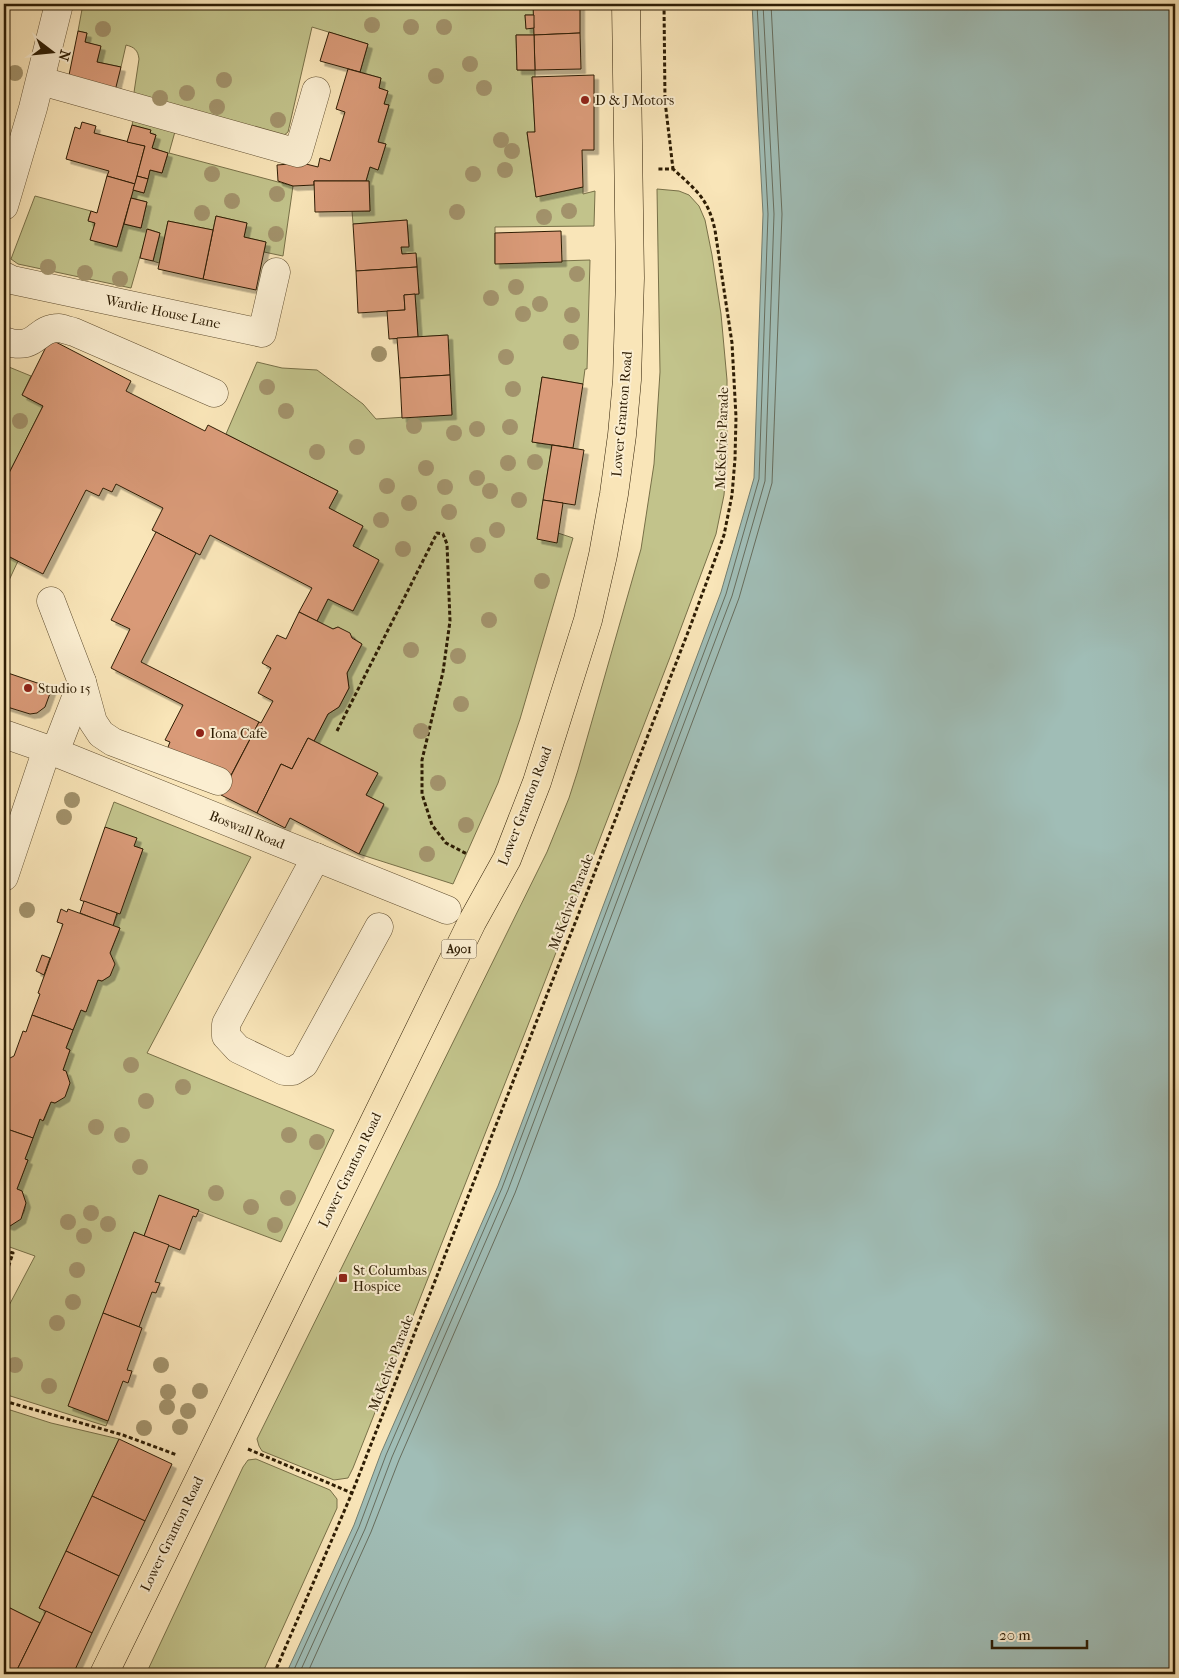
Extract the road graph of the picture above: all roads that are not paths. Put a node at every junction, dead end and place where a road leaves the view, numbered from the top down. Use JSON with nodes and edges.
{"nodes":[{"id":1,"x":59,"y":4,"type":"edge"},
{"id":2,"x":626,"y":4,"type":"edge"},
{"id":3,"x":40,"y":81,"type":"junction"},
{"id":4,"x":316,"y":92,"type":"dead end"},
{"id":5,"x":4,"y":206,"type":"edge"},
{"id":6,"x":276,"y":272,"type":"dead end"},
{"id":7,"x":4,"y":276,"type":"edge"},
{"id":8,"x":4,"y":341,"type":"edge"},
{"id":9,"x":214,"y":393,"type":"dead end"},
{"id":10,"x":51,"y":601,"type":"dead end"},
{"id":11,"x":82,"y":682,"type":"junction"},
{"id":12,"x":4,"y":734,"type":"edge"},
{"id":13,"x":51,"y":750,"type":"junction"},
{"id":14,"x":218,"y":781,"type":"dead end"},
{"id":15,"x":316,"y":857,"type":"junction"},
{"id":16,"x":4,"y":877,"type":"edge"},
{"id":17,"x":447,"y":910,"type":"dead end"},
{"id":18,"x":379,"y":927,"type":"dead end"},
{"id":19,"x":104,"y":1674,"type":"edge"}],
"edges":[{"from":1,"to":3,"type":"street"},
{"from":2,"to":19,"type":"main road","name":"Lower Granton Road","number":"A901"},
{"from":3,"to":4,"type":"street"},
{"from":3,"to":5,"type":"street"},
{"from":6,"to":7,"type":"street","name":"Wardie House Lane"},
{"from":8,"to":9,"type":"street"},
{"from":10,"to":11,"type":"street"},
{"from":11,"to":13,"type":"street"},
{"from":11,"to":14,"type":"street"},
{"from":12,"to":13,"type":"street","name":"Boswall Road"},
{"from":13,"to":15,"type":"street","name":"Boswall Road"},
{"from":13,"to":16,"type":"street"},
{"from":15,"to":17,"type":"street","name":"Boswall Road"},
{"from":15,"to":18,"type":"street"}]}
